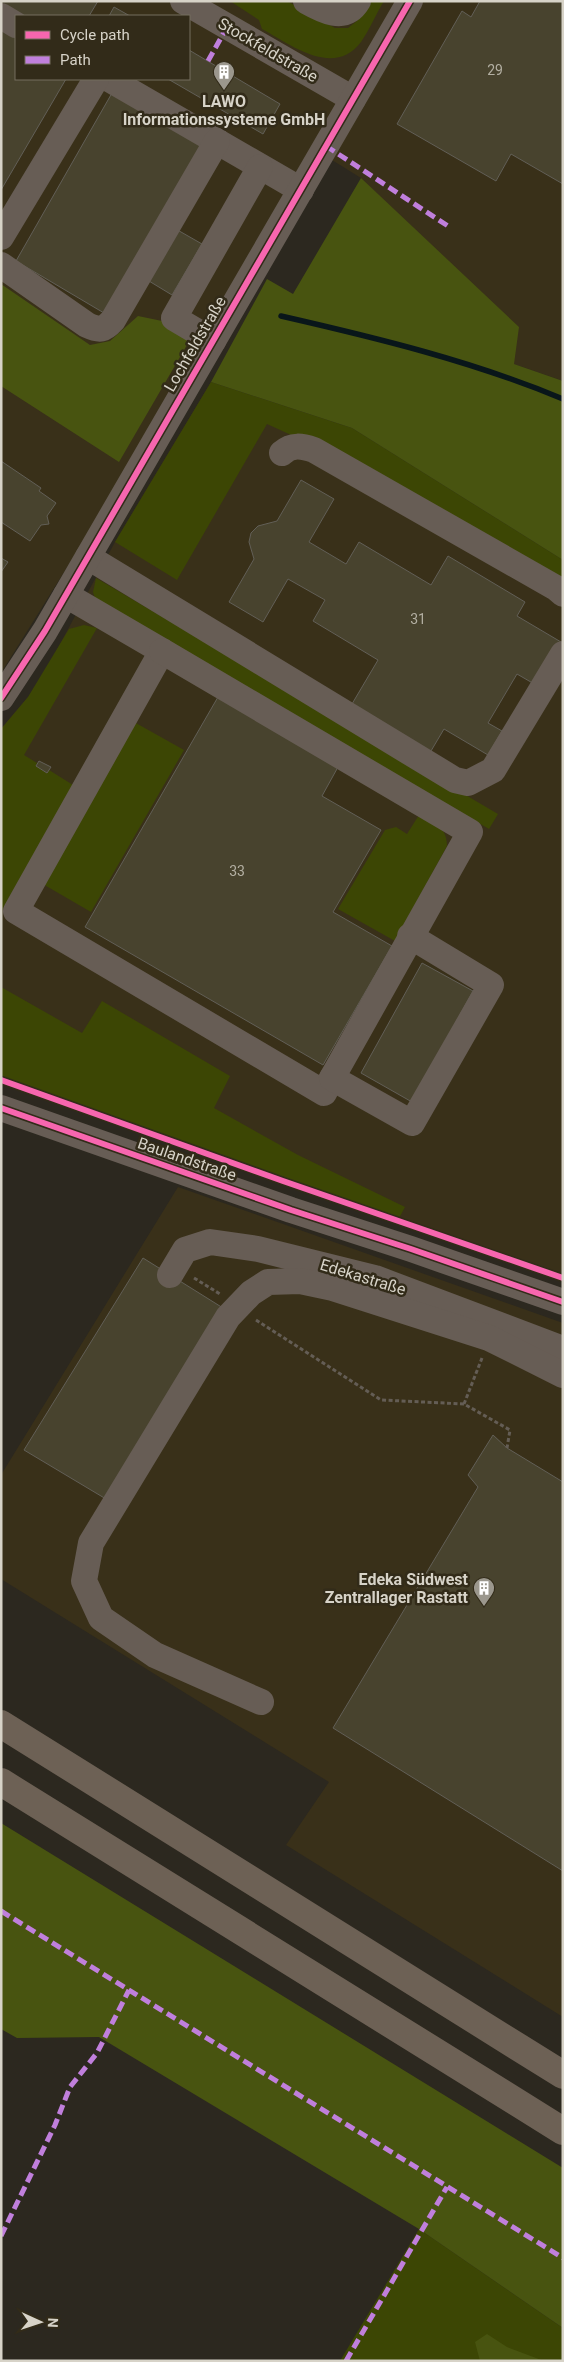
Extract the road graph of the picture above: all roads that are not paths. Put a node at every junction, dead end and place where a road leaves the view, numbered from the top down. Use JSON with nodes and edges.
{"nodes":[{"id":1,"x":183,"y":1,"type":"edge"},
{"id":2,"x":306,"y":1,"type":"edge"},
{"id":3,"x":358,"y":1,"type":"edge"},
{"id":4,"x":410,"y":1,"type":"edge"},
{"id":5,"x":1,"y":16,"type":"edge"},
{"id":6,"x":15,"y":24,"type":"edge"},
{"id":7,"x":95,"y":80,"type":"edge"},
{"id":8,"x":111,"y":80,"type":"edge"},
{"id":9,"x":353,"y":99,"type":"junction"},
{"id":10,"x":217,"y":141,"type":"junction"},
{"id":11,"x":260,"y":167,"type":"junction"},
{"id":12,"x":300,"y":190,"type":"junction"},
{"id":13,"x":1,"y":237,"type":"edge"},
{"id":14,"x":1,"y":265,"type":"edge"},
{"id":15,"x":213,"y":341,"type":"junction"},
{"id":16,"x":282,"y":453,"type":"dead end"},
{"id":17,"x":88,"y":557,"type":"junction"},
{"id":18,"x":62,"y":587,"type":"junction"},
{"id":19,"x":563,"y":594,"type":"edge"},
{"id":20,"x":162,"y":651,"type":"junction"},
{"id":21,"x":563,"y":654,"type":"edge"},
{"id":22,"x":1,"y":698,"type":"edge"},
{"id":23,"x":410,"y":936,"type":"junction"},
{"id":24,"x":332,"y":1078,"type":"junction"},
{"id":25,"x":1,"y":1108,"type":"edge"},
{"id":26,"x":180,"y":1275,"type":"road end"},
{"id":27,"x":563,"y":1302,"type":"edge"},
{"id":28,"x":563,"y":1349,"type":"edge"},
{"id":29,"x":563,"y":1375,"type":"edge"},
{"id":30,"x":261,"y":1702,"type":"dead end"},
{"id":31,"x":1,"y":1724,"type":"edge"},
{"id":32,"x":1,"y":1782,"type":"edge"},
{"id":33,"x":563,"y":2075,"type":"edge"},
{"id":34,"x":563,"y":2131,"type":"edge"}],
"edges":[{"from":1,"to":9,"type":"street","name":"Stockfeldstraße"},
{"from":2,"to":3,"type":"street"},
{"from":4,"to":9,"type":"street","name":"Lochfeldstraße"},
{"from":5,"to":6,"type":"street"},
{"from":7,"to":13,"type":"street"},
{"from":8,"to":10,"type":"street"},
{"from":9,"to":12,"type":"street","name":"Lochfeldstraße"},
{"from":10,"to":11,"type":"street"},
{"from":10,"to":14,"type":"street"},
{"from":11,"to":12,"type":"street"},
{"from":11,"to":15,"type":"street"},
{"from":12,"to":15,"type":"street","name":"Lochfeldstraße"},
{"from":15,"to":17,"type":"street","name":"Lochfeldstraße"},
{"from":16,"to":19,"type":"street"},
{"from":17,"to":18,"type":"street","name":"Lochfeldstraße"},
{"from":17,"to":21,"type":"street"},
{"from":18,"to":20,"type":"street"},
{"from":18,"to":22,"type":"street","name":"Lochfeldstraße"},
{"from":20,"to":23,"type":"street"},
{"from":20,"to":24,"type":"street"},
{"from":23,"to":24,"type":"street"},
{"from":23,"to":24,"type":"street"},
{"from":25,"to":27,"type":"street","name":"Baulandstraße"},
{"from":26,"to":28,"type":"street","name":"Edekastraße"},
{"from":29,"to":30,"type":"street"},
{"from":31,"to":33,"type":"highway"},
{"from":32,"to":34,"type":"highway"}]}
